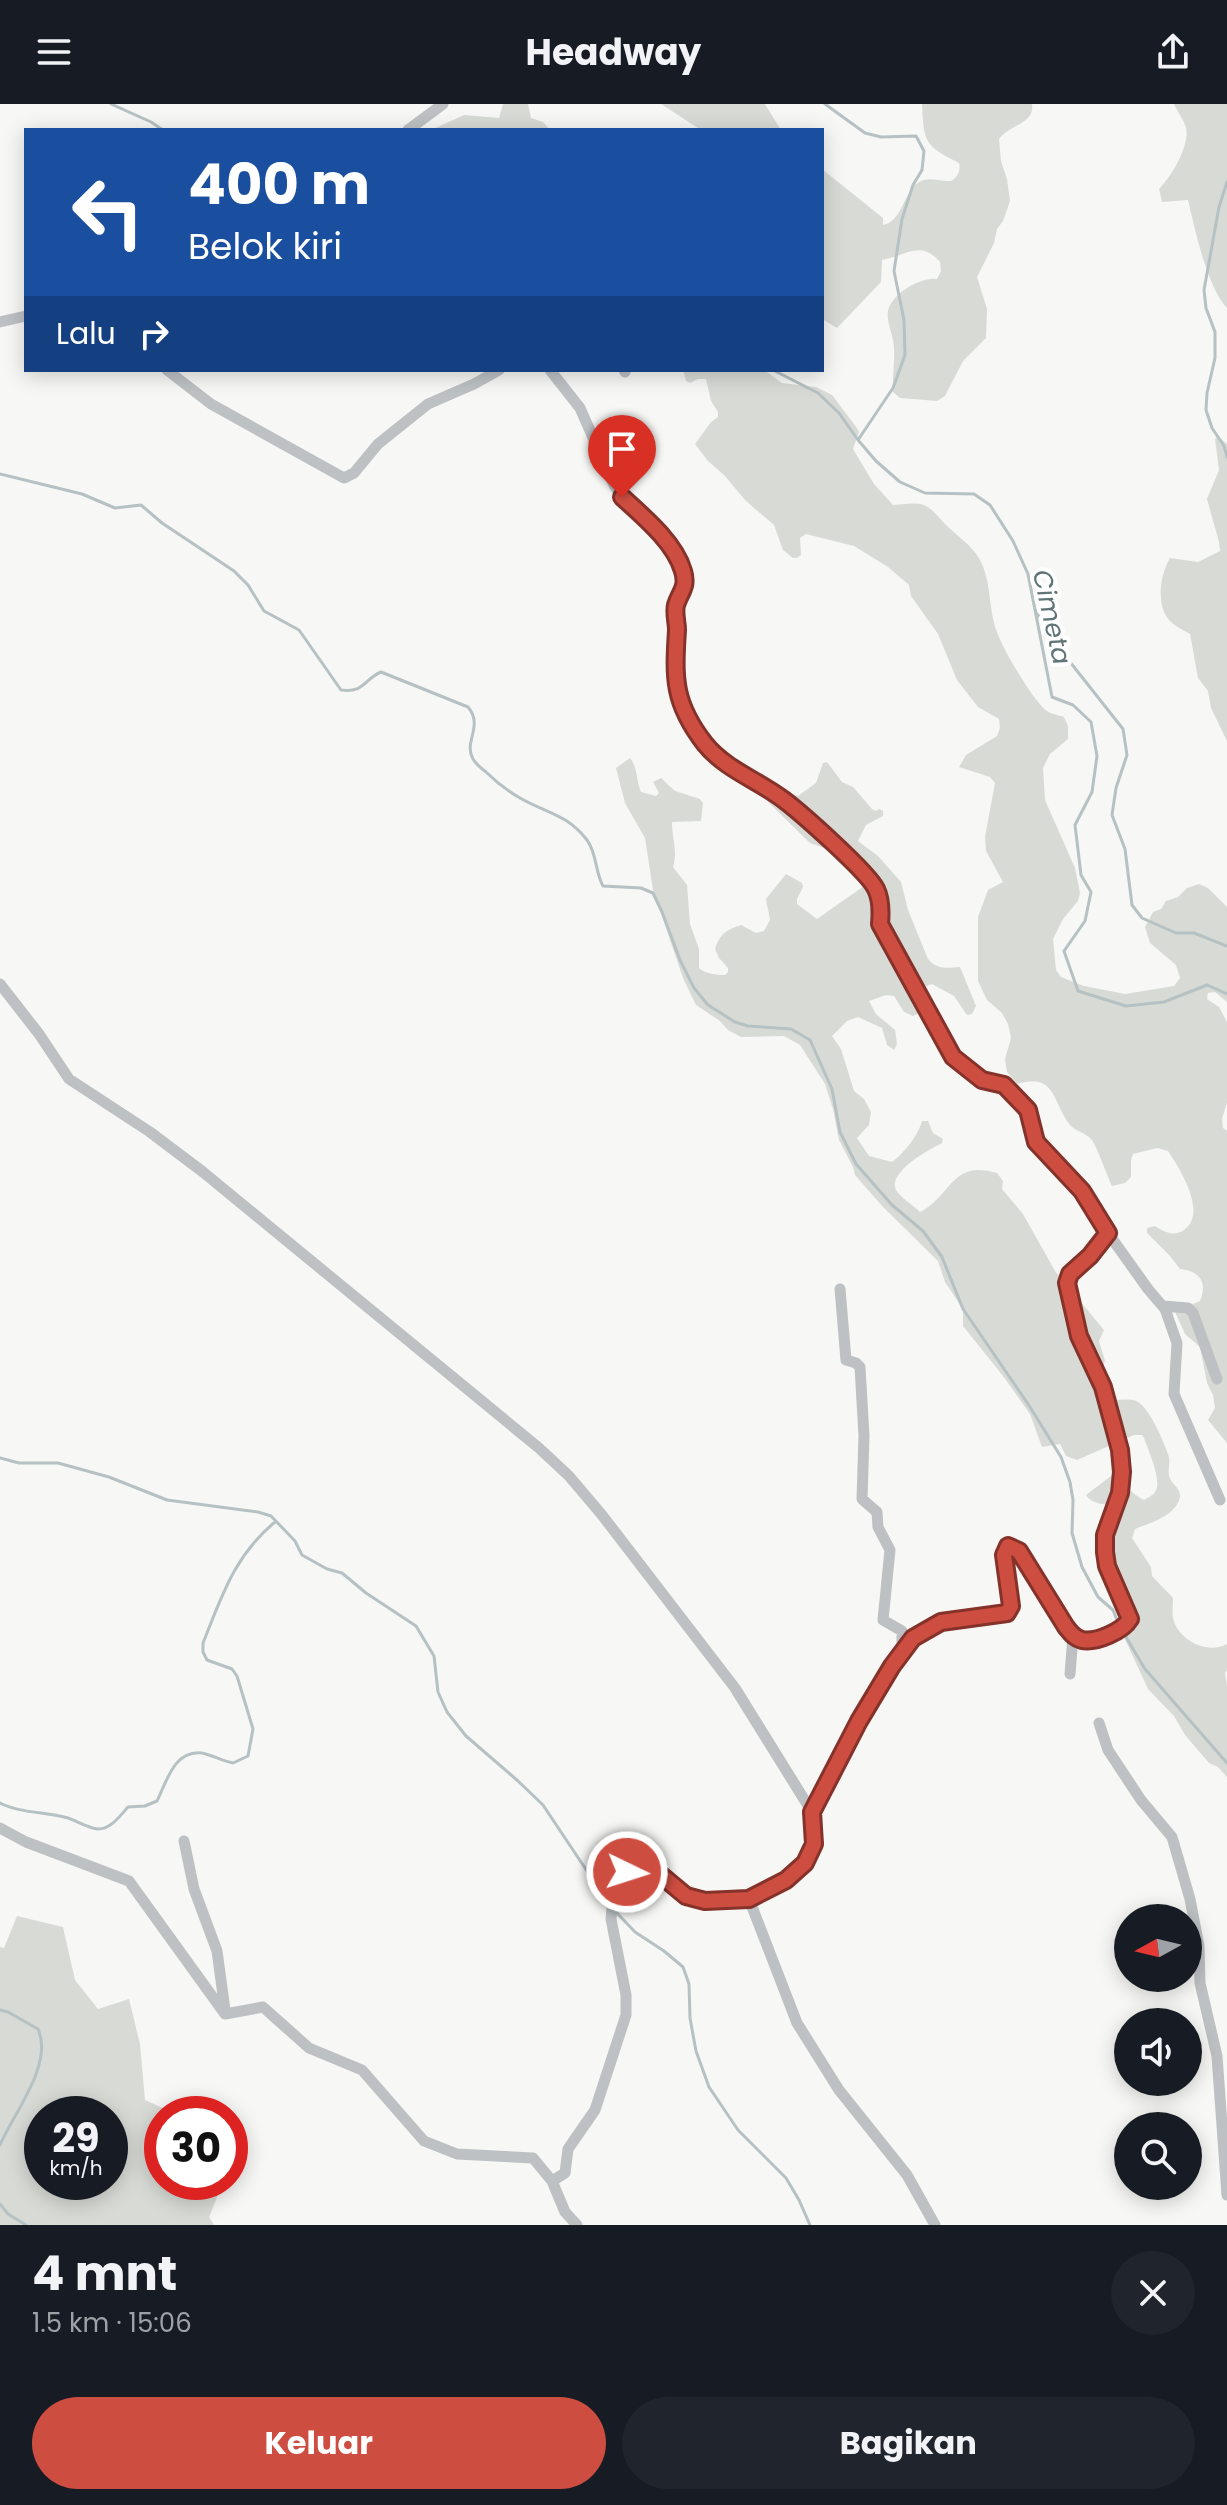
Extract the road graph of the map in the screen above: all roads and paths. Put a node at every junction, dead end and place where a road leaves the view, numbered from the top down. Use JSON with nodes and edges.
{"nodes":[{"id":1,"x":443,"y":104,"type":"edge"},
{"id":2,"x":411,"y":128,"type":"edge"},
{"id":3,"x":24,"y":316,"type":"edge"},
{"id":4,"x":0,"y":322,"type":"edge"},
{"id":5,"x":170,"y":372,"type":"edge"},
{"id":6,"x":471,"y":372,"type":"edge"},
{"id":7,"x":495,"y":372,"type":"edge"},
{"id":8,"x":552,"y":372,"type":"edge"},
{"id":9,"x":474,"y":384,"type":"junction"},
{"id":10,"x":0,"y":984,"type":"edge"},
{"id":11,"x":1108,"y":1233,"type":"junction"},
{"id":12,"x":840,"y":1289,"type":"dead end"},
{"id":13,"x":1163,"y":1306,"type":"junction"},
{"id":14,"x":1217,"y":1379,"type":"dead end"},
{"id":15,"x":1220,"y":1500,"type":"dead end"},
{"id":16,"x":1073,"y":1636,"type":"junction"},
{"id":17,"x":902,"y":1652,"type":"junction"},
{"id":18,"x":1070,"y":1674,"type":"dead end"},
{"id":19,"x":1099,"y":1723,"type":"dead end"},
{"id":20,"x":812,"y":1812,"type":"junction"},
{"id":21,"x":0,"y":1828,"type":"edge"},
{"id":22,"x":184,"y":1841,"type":"dead end"},
{"id":23,"x":749,"y":1899,"type":"junction"},
{"id":24,"x":225,"y":2014,"type":"junction"},
{"id":25,"x":552,"y":2181,"type":"junction"},
{"id":26,"x":1227,"y":2195,"type":"edge"},
{"id":27,"x":577,"y":2225,"type":"edge"},
{"id":28,"x":935,"y":2225,"type":"edge"}],
"edges":[{"from":1,"to":2,"type":"street"},
{"from":3,"to":4,"type":"street"},
{"from":5,"to":9,"type":"street"},
{"from":6,"to":9,"type":"street"},
{"from":7,"to":9,"type":"street"},
{"from":8,"to":11,"type":"street"},
{"from":10,"to":20,"type":"street"},
{"from":11,"to":13,"type":"street"},
{"from":11,"to":16,"type":"street"},
{"from":12,"to":17,"type":"street"},
{"from":13,"to":14,"type":"street"},
{"from":13,"to":15,"type":"street"},
{"from":16,"to":17,"type":"street"},
{"from":16,"to":18,"type":"street"},
{"from":17,"to":20,"type":"street"},
{"from":19,"to":26,"type":"street"},
{"from":20,"to":23,"type":"street"},
{"from":21,"to":24,"type":"street"},
{"from":22,"to":24,"type":"street"},
{"from":23,"to":25,"type":"street"},
{"from":23,"to":28,"type":"street"},
{"from":24,"to":25,"type":"street"},
{"from":25,"to":27,"type":"street"}]}
